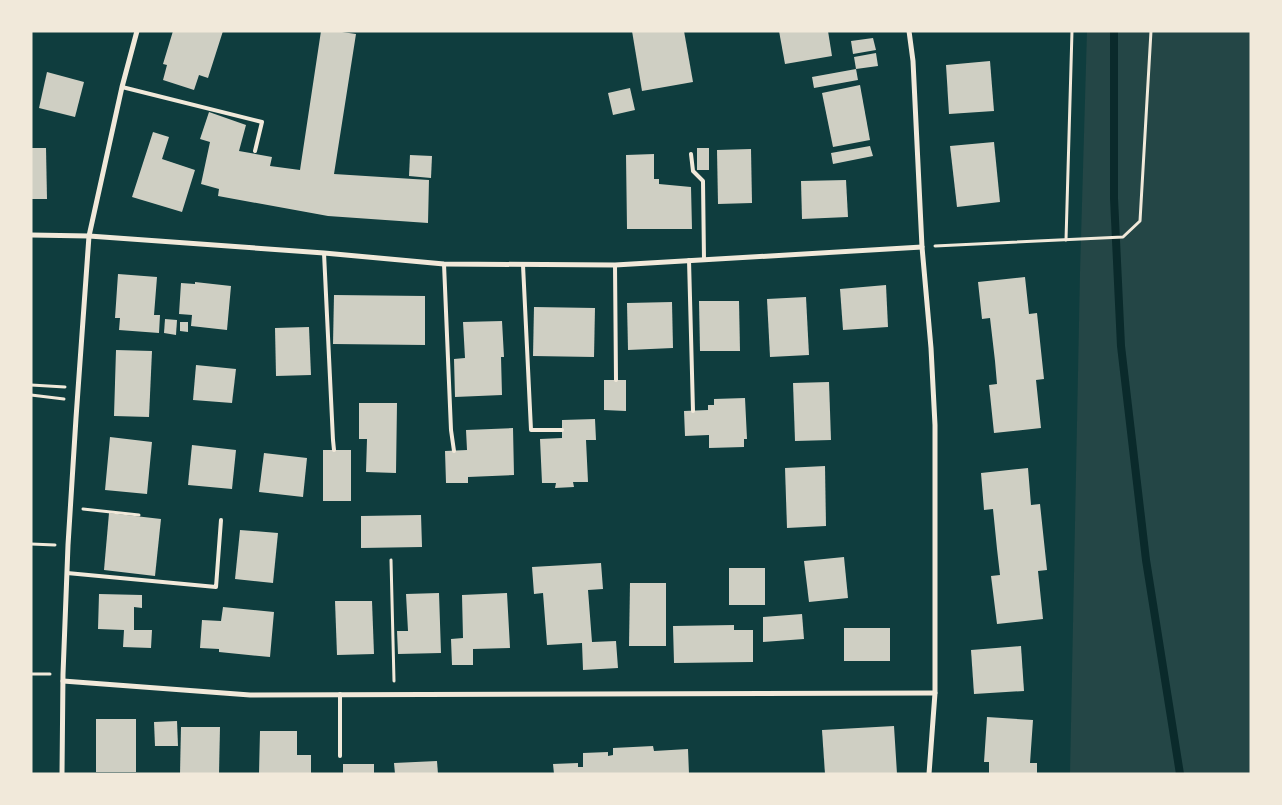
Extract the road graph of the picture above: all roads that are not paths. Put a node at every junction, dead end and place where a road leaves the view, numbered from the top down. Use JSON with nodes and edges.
{"nodes":[{"id":1,"x":136,"y":31,"type":"edge"},
{"id":2,"x":908,"y":31,"type":"edge"},
{"id":3,"x":122,"y":87,"type":"junction"},
{"id":4,"x":255,"y":152,"type":"dead end"},
{"id":5,"x":691,"y":154,"type":"dead end"},
{"id":6,"x":31,"y":235,"type":"edge"},
{"id":7,"x":89,"y":236,"type":"junction"},
{"id":8,"x":922,"y":247,"type":"junction"},
{"id":9,"x":324,"y":253,"type":"junction"},
{"id":10,"x":689,"y":260,"type":"junction"},
{"id":11,"x":704,"y":260,"type":"junction"},
{"id":12,"x":444,"y":264,"type":"junction"},
{"id":13,"x":523,"y":265,"type":"junction"},
{"id":14,"x":615,"y":266,"type":"junction"},
{"id":15,"x":616,"y":380,"type":"dead end"},
{"id":16,"x":692,"y":411,"type":"dead end"},
{"id":17,"x":562,"y":430,"type":"dead end"},
{"id":18,"x":334,"y":450,"type":"dead end"},
{"id":19,"x":454,"y":451,"type":"dead end"},
{"id":20,"x":221,"y":520,"type":"dead end"},
{"id":21,"x":67,"y":573,"type":"junction"},
{"id":22,"x":63,"y":681,"type":"junction"},
{"id":23,"x":935,"y":692,"type":"junction"},
{"id":24,"x":340,"y":694,"type":"junction"},
{"id":25,"x":340,"y":756,"type":"dead end"},
{"id":26,"x":62,"y":774,"type":"edge"},
{"id":27,"x":929,"y":774,"type":"edge"}],
"edges":[{"from":1,"to":3,"type":"street"},
{"from":2,"to":8,"type":"street"},
{"from":3,"to":4,"type":"lane"},
{"from":3,"to":7,"type":"street"},
{"from":5,"to":11,"type":"lane"},
{"from":6,"to":7,"type":"street"},
{"from":7,"to":9,"type":"street"},
{"from":7,"to":21,"type":"street"},
{"from":8,"to":11,"type":"street"},
{"from":8,"to":23,"type":"street"},
{"from":9,"to":12,"type":"street"},
{"from":9,"to":18,"type":"lane"},
{"from":10,"to":11,"type":"street"},
{"from":10,"to":14,"type":"street"},
{"from":10,"to":16,"type":"lane"},
{"from":12,"to":13,"type":"street"},
{"from":12,"to":19,"type":"lane"},
{"from":13,"to":14,"type":"street"},
{"from":13,"to":17,"type":"lane"},
{"from":14,"to":15,"type":"lane"},
{"from":20,"to":21,"type":"lane"},
{"from":21,"to":22,"type":"street"},
{"from":22,"to":24,"type":"street"},
{"from":22,"to":26,"type":"street"},
{"from":23,"to":24,"type":"street"},
{"from":23,"to":27,"type":"street"},
{"from":24,"to":25,"type":"lane"}]}
